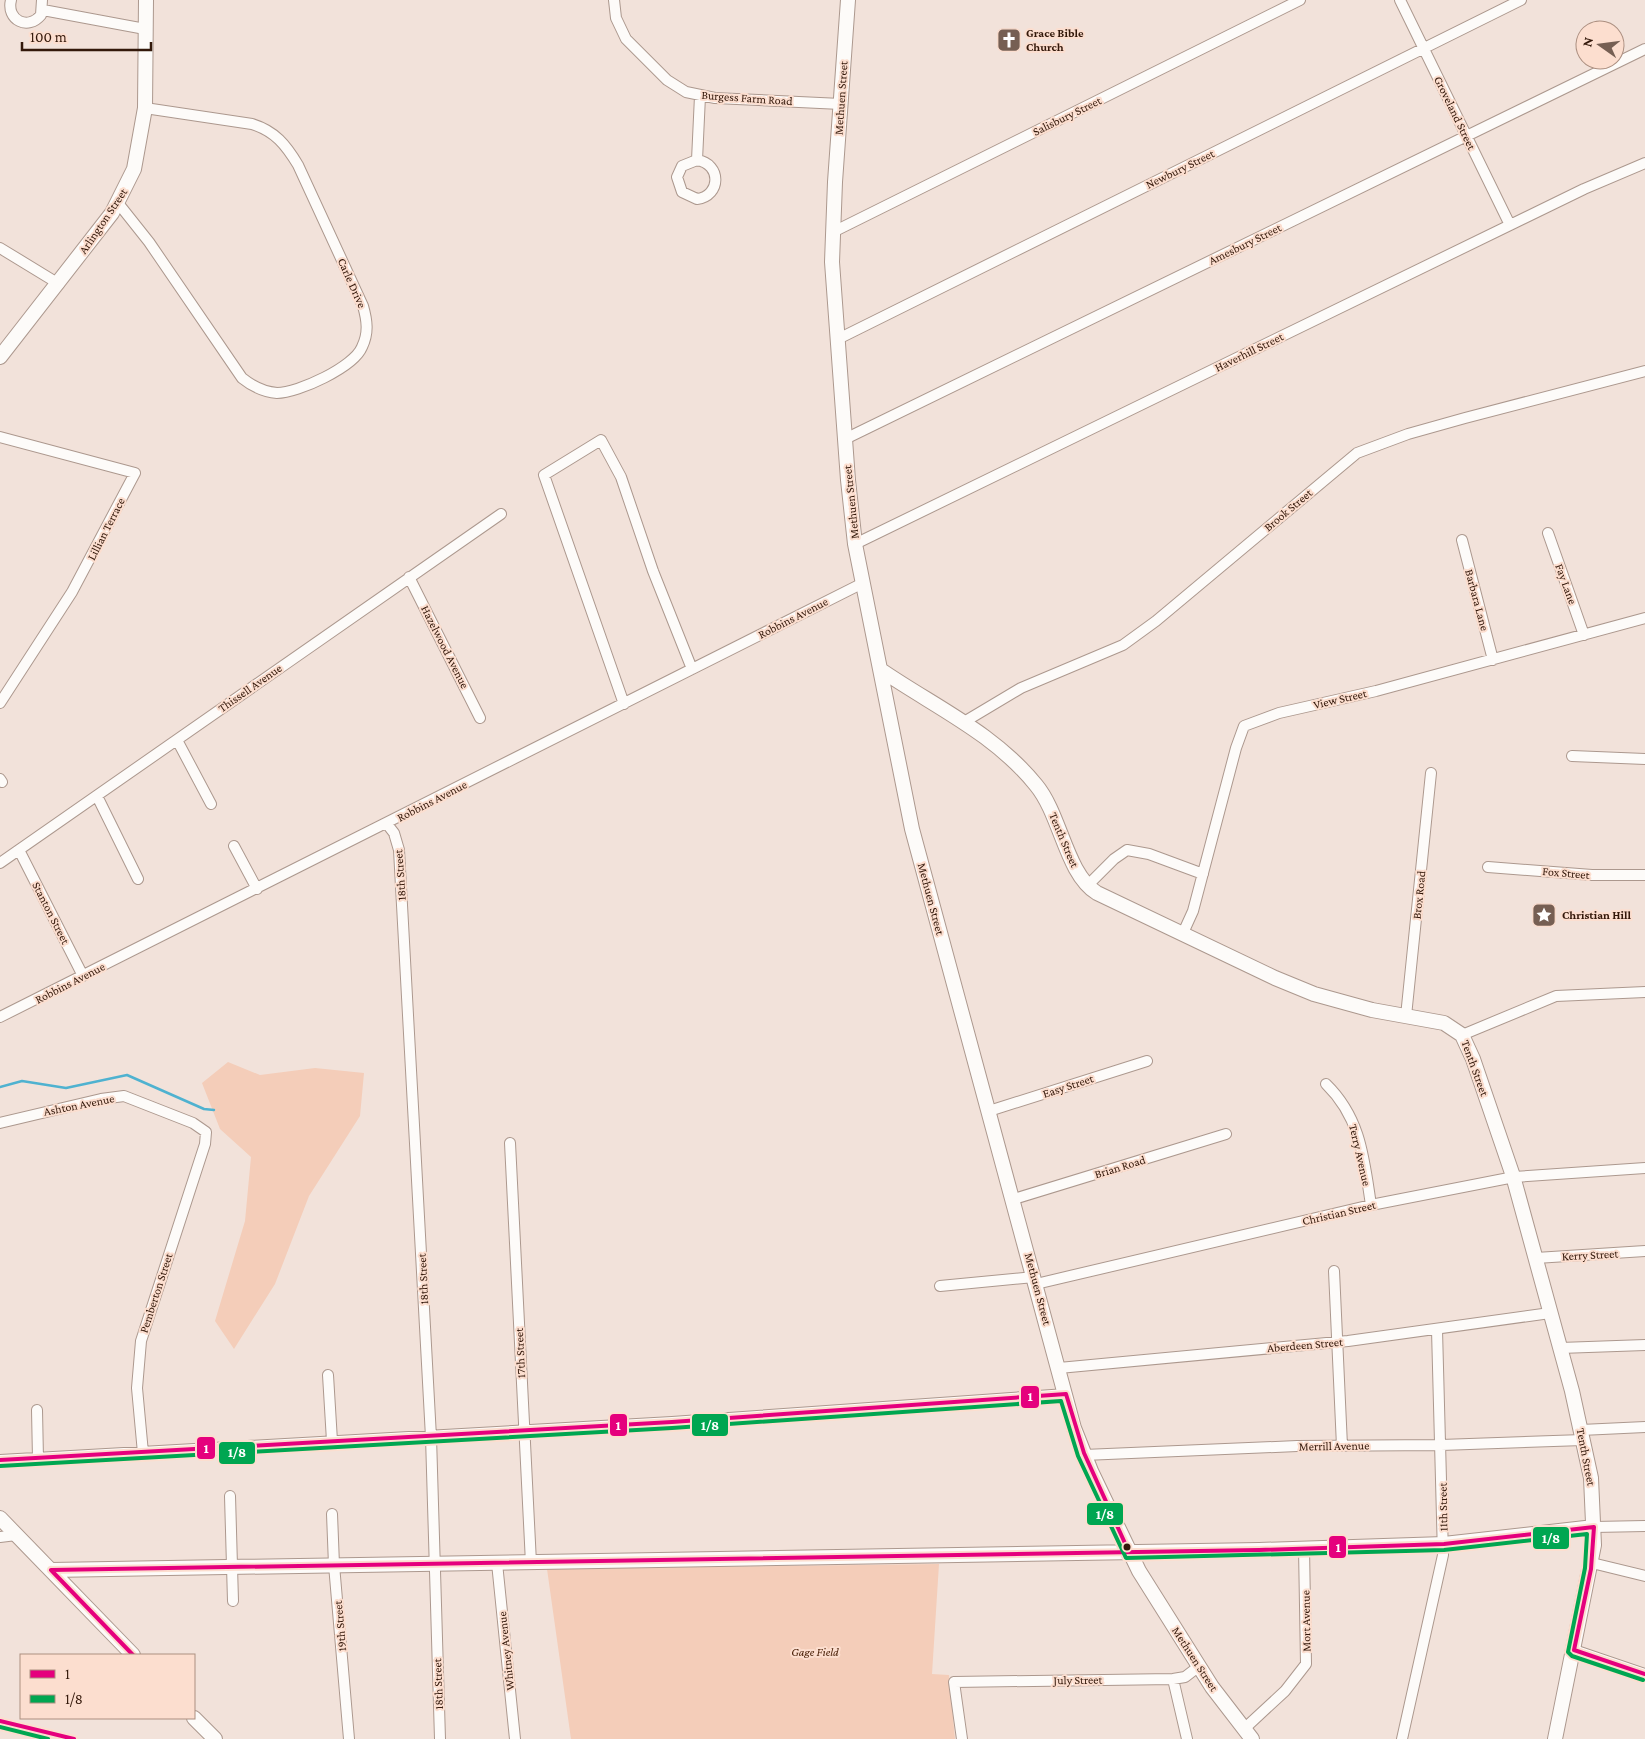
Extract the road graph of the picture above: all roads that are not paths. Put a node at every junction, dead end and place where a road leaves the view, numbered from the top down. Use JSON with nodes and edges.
{"nodes":[{"id":1,"x":11,"y":0,"type":"edge"},
{"id":2,"x":146,"y":0,"type":"edge"},
{"id":3,"x":614,"y":0,"type":"edge"},
{"id":4,"x":848,"y":0,"type":"edge"},
{"id":5,"x":1300,"y":0,"type":"edge"},
{"id":6,"x":1400,"y":0,"type":"edge"},
{"id":7,"x":1521,"y":0,"type":"edge"},
{"id":8,"x":43,"y":5,"type":"edge"},
{"id":9,"x":145,"y":29,"type":"junction"},
{"id":10,"x":1424,"y":48,"type":"junction"},
{"id":11,"x":1645,"y":49,"type":"edge"},
{"id":12,"x":700,"y":96,"type":"junction"},
{"id":13,"x":840,"y":104,"type":"junction"},
{"id":14,"x":146,"y":108,"type":"junction"},
{"id":15,"x":1466,"y":136,"type":"junction"},
{"id":16,"x":697,"y":160,"type":"dead end"},
{"id":17,"x":1645,"y":163,"type":"edge"},
{"id":18,"x":118,"y":203,"type":"junction"},
{"id":19,"x":1510,"y":225,"type":"junction"},
{"id":20,"x":833,"y":232,"type":"junction"},
{"id":21,"x":0,"y":248,"type":"edge"},
{"id":22,"x":59,"y":284,"type":"junction"},
{"id":23,"x":838,"y":339,"type":"junction"},
{"id":24,"x":0,"y":357,"type":"edge"},
{"id":25,"x":1645,"y":371,"type":"edge"},
{"id":26,"x":0,"y":437,"type":"edge"},
{"id":27,"x":845,"y":439,"type":"junction"},
{"id":28,"x":501,"y":514,"type":"dead end"},
{"id":29,"x":1548,"y":533,"type":"dead end"},
{"id":30,"x":1462,"y":540,"type":"dead end"},
{"id":31,"x":855,"y":544,"type":"junction"},
{"id":32,"x":409,"y":577,"type":"junction"},
{"id":33,"x":863,"y":583,"type":"junction"},
{"id":34,"x":1645,"y":618,"type":"edge"},
{"id":35,"x":1584,"y":635,"type":"junction"},
{"id":36,"x":1493,"y":660,"type":"junction"},
{"id":37,"x":692,"y":669,"type":"junction"},
{"id":38,"x":880,"y":670,"type":"junction"},
{"id":39,"x":0,"y":703,"type":"edge"},
{"id":40,"x":624,"y":704,"type":"junction"},
{"id":41,"x":480,"y":718,"type":"dead end"},
{"id":42,"x":964,"y":722,"type":"junction"},
{"id":43,"x":177,"y":740,"type":"junction"},
{"id":44,"x":1572,"y":756,"type":"dead end"},
{"id":45,"x":1645,"y":759,"type":"edge"},
{"id":46,"x":1431,"y":773,"type":"dead end"},
{"id":47,"x":97,"y":796,"type":"junction"},
{"id":48,"x":211,"y":804,"type":"dead end"},
{"id":49,"x":387,"y":824,"type":"junction"},
{"id":50,"x":234,"y":846,"type":"dead end"},
{"id":51,"x":19,"y":850,"type":"junction"},
{"id":52,"x":0,"y":863,"type":"edge"},
{"id":53,"x":1488,"y":866,"type":"dead end"},
{"id":54,"x":1202,"y":874,"type":"junction"},
{"id":55,"x":1645,"y":875,"type":"edge"},
{"id":56,"x":138,"y":879,"type":"dead end"},
{"id":57,"x":1087,"y":886,"type":"junction"},
{"id":58,"x":257,"y":889,"type":"junction"},
{"id":59,"x":1183,"y":933,"type":"junction"},
{"id":60,"x":83,"y":976,"type":"junction"},
{"id":61,"x":1645,"y":992,"type":"edge"},
{"id":62,"x":1406,"y":1016,"type":"junction"},
{"id":63,"x":0,"y":1018,"type":"edge"},
{"id":64,"x":1462,"y":1035,"type":"junction"},
{"id":65,"x":1147,"y":1061,"type":"dead end"},
{"id":66,"x":1326,"y":1084,"type":"dead end"},
{"id":67,"x":989,"y":1111,"type":"junction"},
{"id":68,"x":0,"y":1123,"type":"edge"},
{"id":69,"x":1226,"y":1134,"type":"dead end"},
{"id":70,"x":206,"y":1137,"type":"joint"},
{"id":71,"x":510,"y":1143,"type":"dead end"},
{"id":72,"x":1645,"y":1168,"type":"edge"},
{"id":73,"x":1514,"y":1177,"type":"junction"},
{"id":74,"x":1014,"y":1199,"type":"junction"},
{"id":75,"x":1371,"y":1205,"type":"junction"},
{"id":76,"x":1645,"y":1251,"type":"edge"},
{"id":77,"x":1536,"y":1258,"type":"junction"},
{"id":78,"x":1334,"y":1271,"type":"dead end"},
{"id":79,"x":1035,"y":1280,"type":"junction"},
{"id":80,"x":940,"y":1286,"type":"dead end"},
{"id":81,"x":1550,"y":1313,"type":"junction"},
{"id":82,"x":1436,"y":1330,"type":"junction"},
{"id":83,"x":1337,"y":1342,"type":"junction"},
{"id":84,"x":1645,"y":1344,"type":"edge"},
{"id":85,"x":1560,"y":1348,"type":"junction"},
{"id":86,"x":1059,"y":1368,"type":"junction"},
{"id":87,"x":328,"y":1375,"type":"dead end"},
{"id":88,"x":1066,"y":1394,"type":"junction"},
{"id":89,"x":37,"y":1410,"type":"dead end"},
{"id":90,"x":1645,"y":1427,"type":"edge"},
{"id":91,"x":524,"y":1431,"type":"junction"},
{"id":92,"x":1582,"y":1435,"type":"junction"},
{"id":93,"x":431,"y":1437,"type":"junction"},
{"id":94,"x":332,"y":1441,"type":"junction"},
{"id":95,"x":1441,"y":1445,"type":"junction"},
{"id":96,"x":1342,"y":1446,"type":"junction"},
{"id":97,"x":143,"y":1453,"type":"junction"},
{"id":98,"x":1084,"y":1455,"type":"junction"},
{"id":99,"x":38,"y":1459,"type":"junction"},
{"id":100,"x":0,"y":1460,"type":"edge"},
{"id":101,"x":230,"y":1496,"type":"dead end"},
{"id":102,"x":332,"y":1514,"type":"dead end"},
{"id":103,"x":0,"y":1518,"type":"edge"},
{"id":104,"x":1645,"y":1526,"type":"edge"},
{"id":105,"x":1594,"y":1528,"type":"junction"},
{"id":106,"x":16,"y":1535,"type":"junction"},
{"id":107,"x":0,"y":1537,"type":"edge"},
{"id":108,"x":1444,"y":1544,"type":"junction"},
{"id":109,"x":1304,"y":1548,"type":"junction"},
{"id":110,"x":1129,"y":1552,"type":"junction"},
{"id":111,"x":497,"y":1563,"type":"junction"},
{"id":112,"x":531,"y":1563,"type":"junction"},
{"id":113,"x":1592,"y":1563,"type":"junction"},
{"id":114,"x":434,"y":1564,"type":"junction"},
{"id":115,"x":334,"y":1565,"type":"junction"},
{"id":116,"x":232,"y":1566,"type":"junction"},
{"id":117,"x":51,"y":1570,"type":"junction"},
{"id":118,"x":1645,"y":1576,"type":"edge"},
{"id":119,"x":233,"y":1601,"type":"dead end"},
{"id":120,"x":1574,"y":1650,"type":"junction"},
{"id":121,"x":132,"y":1654,"type":"edge"},
{"id":122,"x":1198,"y":1667,"type":"junction"},
{"id":123,"x":1645,"y":1674,"type":"edge"},
{"id":124,"x":1174,"y":1679,"type":"junction"},
{"id":125,"x":195,"y":1719,"type":"edge"},
{"id":126,"x":1248,"y":1734,"type":"edge"},
{"id":127,"x":215,"y":1739,"type":"edge"},
{"id":128,"x":349,"y":1739,"type":"edge"},
{"id":129,"x":440,"y":1739,"type":"edge"},
{"id":130,"x":515,"y":1739,"type":"edge"},
{"id":131,"x":962,"y":1739,"type":"edge"},
{"id":132,"x":1187,"y":1739,"type":"edge"},
{"id":133,"x":1402,"y":1739,"type":"edge"},
{"id":134,"x":1555,"y":1739,"type":"edge"}],
"edges":[{"from":1,"to":8,"type":"street"},
{"from":2,"to":9,"type":"street","name":"Arlington Street"},
{"from":3,"to":12,"type":"street","name":"Burgess Farm Road"},
{"from":4,"to":13,"type":"street","name":"Methuen Street"},
{"from":5,"to":20,"type":"street","name":"Salisbury Street"},
{"from":6,"to":10,"type":"street","name":"Groveland Street"},
{"from":7,"to":10,"type":"street","name":"Newbury Street"},
{"from":8,"to":9,"type":"street"},
{"from":9,"to":14,"type":"street","name":"Arlington Street"},
{"from":10,"to":15,"type":"street","name":"Groveland Street"},
{"from":10,"to":23,"type":"street","name":"Newbury Street"},
{"from":11,"to":15,"type":"street","name":"Amesbury Street"},
{"from":12,"to":13,"type":"street","name":"Burgess Farm Road"},
{"from":12,"to":16,"type":"street"},
{"from":13,"to":20,"type":"street","name":"Methuen Street"},
{"from":14,"to":18,"type":"street","name":"Arlington Street"},
{"from":14,"to":18,"type":"street","name":"Carle Drive"},
{"from":15,"to":19,"type":"street","name":"Groveland Street"},
{"from":15,"to":27,"type":"street","name":"Amesbury Street"},
{"from":17,"to":19,"type":"street","name":"Haverhill Street"},
{"from":18,"to":22,"type":"street","name":"Arlington Street"},
{"from":19,"to":31,"type":"street","name":"Haverhill Street"},
{"from":20,"to":23,"type":"street","name":"Methuen Street"},
{"from":21,"to":22,"type":"street"},
{"from":22,"to":24,"type":"street","name":"Arlington Street"},
{"from":23,"to":27,"type":"street","name":"Methuen Street"},
{"from":25,"to":42,"type":"street","name":"Brook Street"},
{"from":26,"to":39,"type":"street","name":"Lillian Terrace"},
{"from":27,"to":31,"type":"street","name":"Methuen Street"},
{"from":28,"to":32,"type":"street","name":"Thissell Avenue"},
{"from":29,"to":35,"type":"street","name":"Fay Lane"},
{"from":30,"to":36,"type":"street","name":"Barbara Lane"},
{"from":31,"to":33,"type":"street","name":"Methuen Street"},
{"from":32,"to":41,"type":"street","name":"Hazelwood Avenue"},
{"from":32,"to":43,"type":"street","name":"Thissell Avenue"},
{"from":33,"to":37,"type":"street","name":"Robbins Avenue"},
{"from":33,"to":38,"type":"street","name":"Methuen Street"},
{"from":34,"to":35,"type":"street","name":"View Street"},
{"from":35,"to":36,"type":"street","name":"View Street"},
{"from":36,"to":54,"type":"street","name":"View Street"},
{"from":37,"to":40,"type":"street","name":"Robbins Avenue"},
{"from":37,"to":40,"type":"street"},
{"from":38,"to":42,"type":"street","name":"Tenth Street"},
{"from":38,"to":67,"type":"street","name":"Methuen Street"},
{"from":40,"to":49,"type":"street","name":"Robbins Avenue"},
{"from":42,"to":57,"type":"street","name":"Tenth Street"},
{"from":43,"to":47,"type":"street","name":"Thissell Avenue"},
{"from":43,"to":48,"type":"street"},
{"from":44,"to":45,"type":"street"},
{"from":46,"to":62,"type":"street","name":"Brox Road"},
{"from":47,"to":51,"type":"street","name":"Thissell Avenue"},
{"from":47,"to":56,"type":"street"},
{"from":49,"to":58,"type":"street","name":"Robbins Avenue"},
{"from":49,"to":93,"type":"street","name":"18th Street"},
{"from":50,"to":58,"type":"street"},
{"from":51,"to":52,"type":"street","name":"Thissell Avenue"},
{"from":51,"to":60,"type":"street","name":"Stanton Street"},
{"from":53,"to":55,"type":"street","name":"Fox Street"},
{"from":54,"to":57,"type":"street"},
{"from":54,"to":59,"type":"street","name":"View Street"},
{"from":57,"to":59,"type":"street","name":"Tenth Street"},
{"from":58,"to":60,"type":"street","name":"Robbins Avenue"},
{"from":59,"to":62,"type":"street","name":"Tenth Street"},
{"from":60,"to":63,"type":"street","name":"Robbins Avenue"},
{"from":61,"to":64,"type":"street"},
{"from":62,"to":64,"type":"street","name":"Tenth Street"},
{"from":64,"to":73,"type":"street","name":"Tenth Street"},
{"from":65,"to":67,"type":"street","name":"Easy Street"},
{"from":66,"to":75,"type":"street","name":"Terry Avenue"},
{"from":67,"to":74,"type":"street","name":"Methuen Street"},
{"from":68,"to":70,"type":"street","name":"Ashton Avenue"},
{"from":69,"to":74,"type":"street","name":"Brian Road"},
{"from":70,"to":97,"type":"street","name":"Pemberton Street"},
{"from":71,"to":91,"type":"street","name":"17th Street"},
{"from":72,"to":73,"type":"street","name":"Christian Street"},
{"from":73,"to":75,"type":"street","name":"Christian Street"},
{"from":73,"to":77,"type":"street","name":"Tenth Street"},
{"from":74,"to":79,"type":"street","name":"Methuen Street"},
{"from":75,"to":79,"type":"street","name":"Christian Street"},
{"from":76,"to":77,"type":"street","name":"Kerry Street"},
{"from":77,"to":81,"type":"street","name":"Tenth Street"},
{"from":78,"to":83,"type":"street"},
{"from":79,"to":80,"type":"street","name":"Christian Street"},
{"from":79,"to":86,"type":"street","name":"Methuen Street"},
{"from":81,"to":82,"type":"street","name":"Aberdeen Street"},
{"from":81,"to":85,"type":"street","name":"Tenth Street"},
{"from":82,"to":83,"type":"street","name":"Aberdeen Street"},
{"from":82,"to":95,"type":"street","name":"11th Street"},
{"from":83,"to":86,"type":"street","name":"Aberdeen Street"},
{"from":83,"to":96,"type":"street"},
{"from":84,"to":85,"type":"street"},
{"from":85,"to":92,"type":"street","name":"Tenth Street"},
{"from":86,"to":88,"type":"street","name":"Methuen Street"},
{"from":87,"to":94,"type":"street"},
{"from":88,"to":91,"type":"street"},
{"from":88,"to":98,"type":"street","name":"Methuen Street"},
{"from":89,"to":99,"type":"street"},
{"from":90,"to":92,"type":"street","name":"Merrill Avenue"},
{"from":91,"to":93,"type":"street"},
{"from":91,"to":112,"type":"street","name":"17th Street"},
{"from":92,"to":95,"type":"street","name":"Merrill Avenue"},
{"from":92,"to":105,"type":"street","name":"Tenth Street"},
{"from":93,"to":94,"type":"street"},
{"from":93,"to":114,"type":"street","name":"18th Street"},
{"from":94,"to":97,"type":"street"},
{"from":95,"to":96,"type":"street","name":"Merrill Avenue"},
{"from":95,"to":108,"type":"street","name":"11th Street"},
{"from":96,"to":98,"type":"street","name":"Merrill Avenue"},
{"from":97,"to":99,"type":"street"},
{"from":98,"to":110,"type":"street","name":"Methuen Street"},
{"from":99,"to":100,"type":"street"},
{"from":101,"to":116,"type":"street"},
{"from":102,"to":115,"type":"street","name":"19th Street"},
{"from":103,"to":106,"type":"street"},
{"from":104,"to":105,"type":"street"},
{"from":105,"to":108,"type":"street"},
{"from":105,"to":113,"type":"street","name":"Tenth Street"},
{"from":106,"to":107,"type":"street"},
{"from":106,"to":117,"type":"street"},
{"from":108,"to":109,"type":"street"},
{"from":108,"to":133,"type":"street","name":"11th Street"},
{"from":109,"to":110,"type":"street"},
{"from":109,"to":126,"type":"street","name":"Mort Avenue"},
{"from":110,"to":112,"type":"street"},
{"from":110,"to":122,"type":"street","name":"Methuen Street"},
{"from":111,"to":112,"type":"street"},
{"from":111,"to":114,"type":"street"},
{"from":111,"to":130,"type":"street","name":"Whitney Avenue"},
{"from":113,"to":118,"type":"street"},
{"from":113,"to":120,"type":"street","name":"Tenth Street"},
{"from":114,"to":115,"type":"street"},
{"from":114,"to":129,"type":"street","name":"18th Street"},
{"from":115,"to":116,"type":"street"},
{"from":115,"to":128,"type":"street","name":"19th Street"},
{"from":116,"to":117,"type":"street"},
{"from":116,"to":119,"type":"street"},
{"from":117,"to":121,"type":"street"},
{"from":120,"to":123,"type":"street"},
{"from":120,"to":134,"type":"street","name":"Tenth Street"},
{"from":122,"to":124,"type":"street","name":"July Street"},
{"from":122,"to":126,"type":"street","name":"Methuen Street"},
{"from":124,"to":131,"type":"street","name":"July Street"},
{"from":124,"to":132,"type":"street"},
{"from":125,"to":127,"type":"street"}]}
